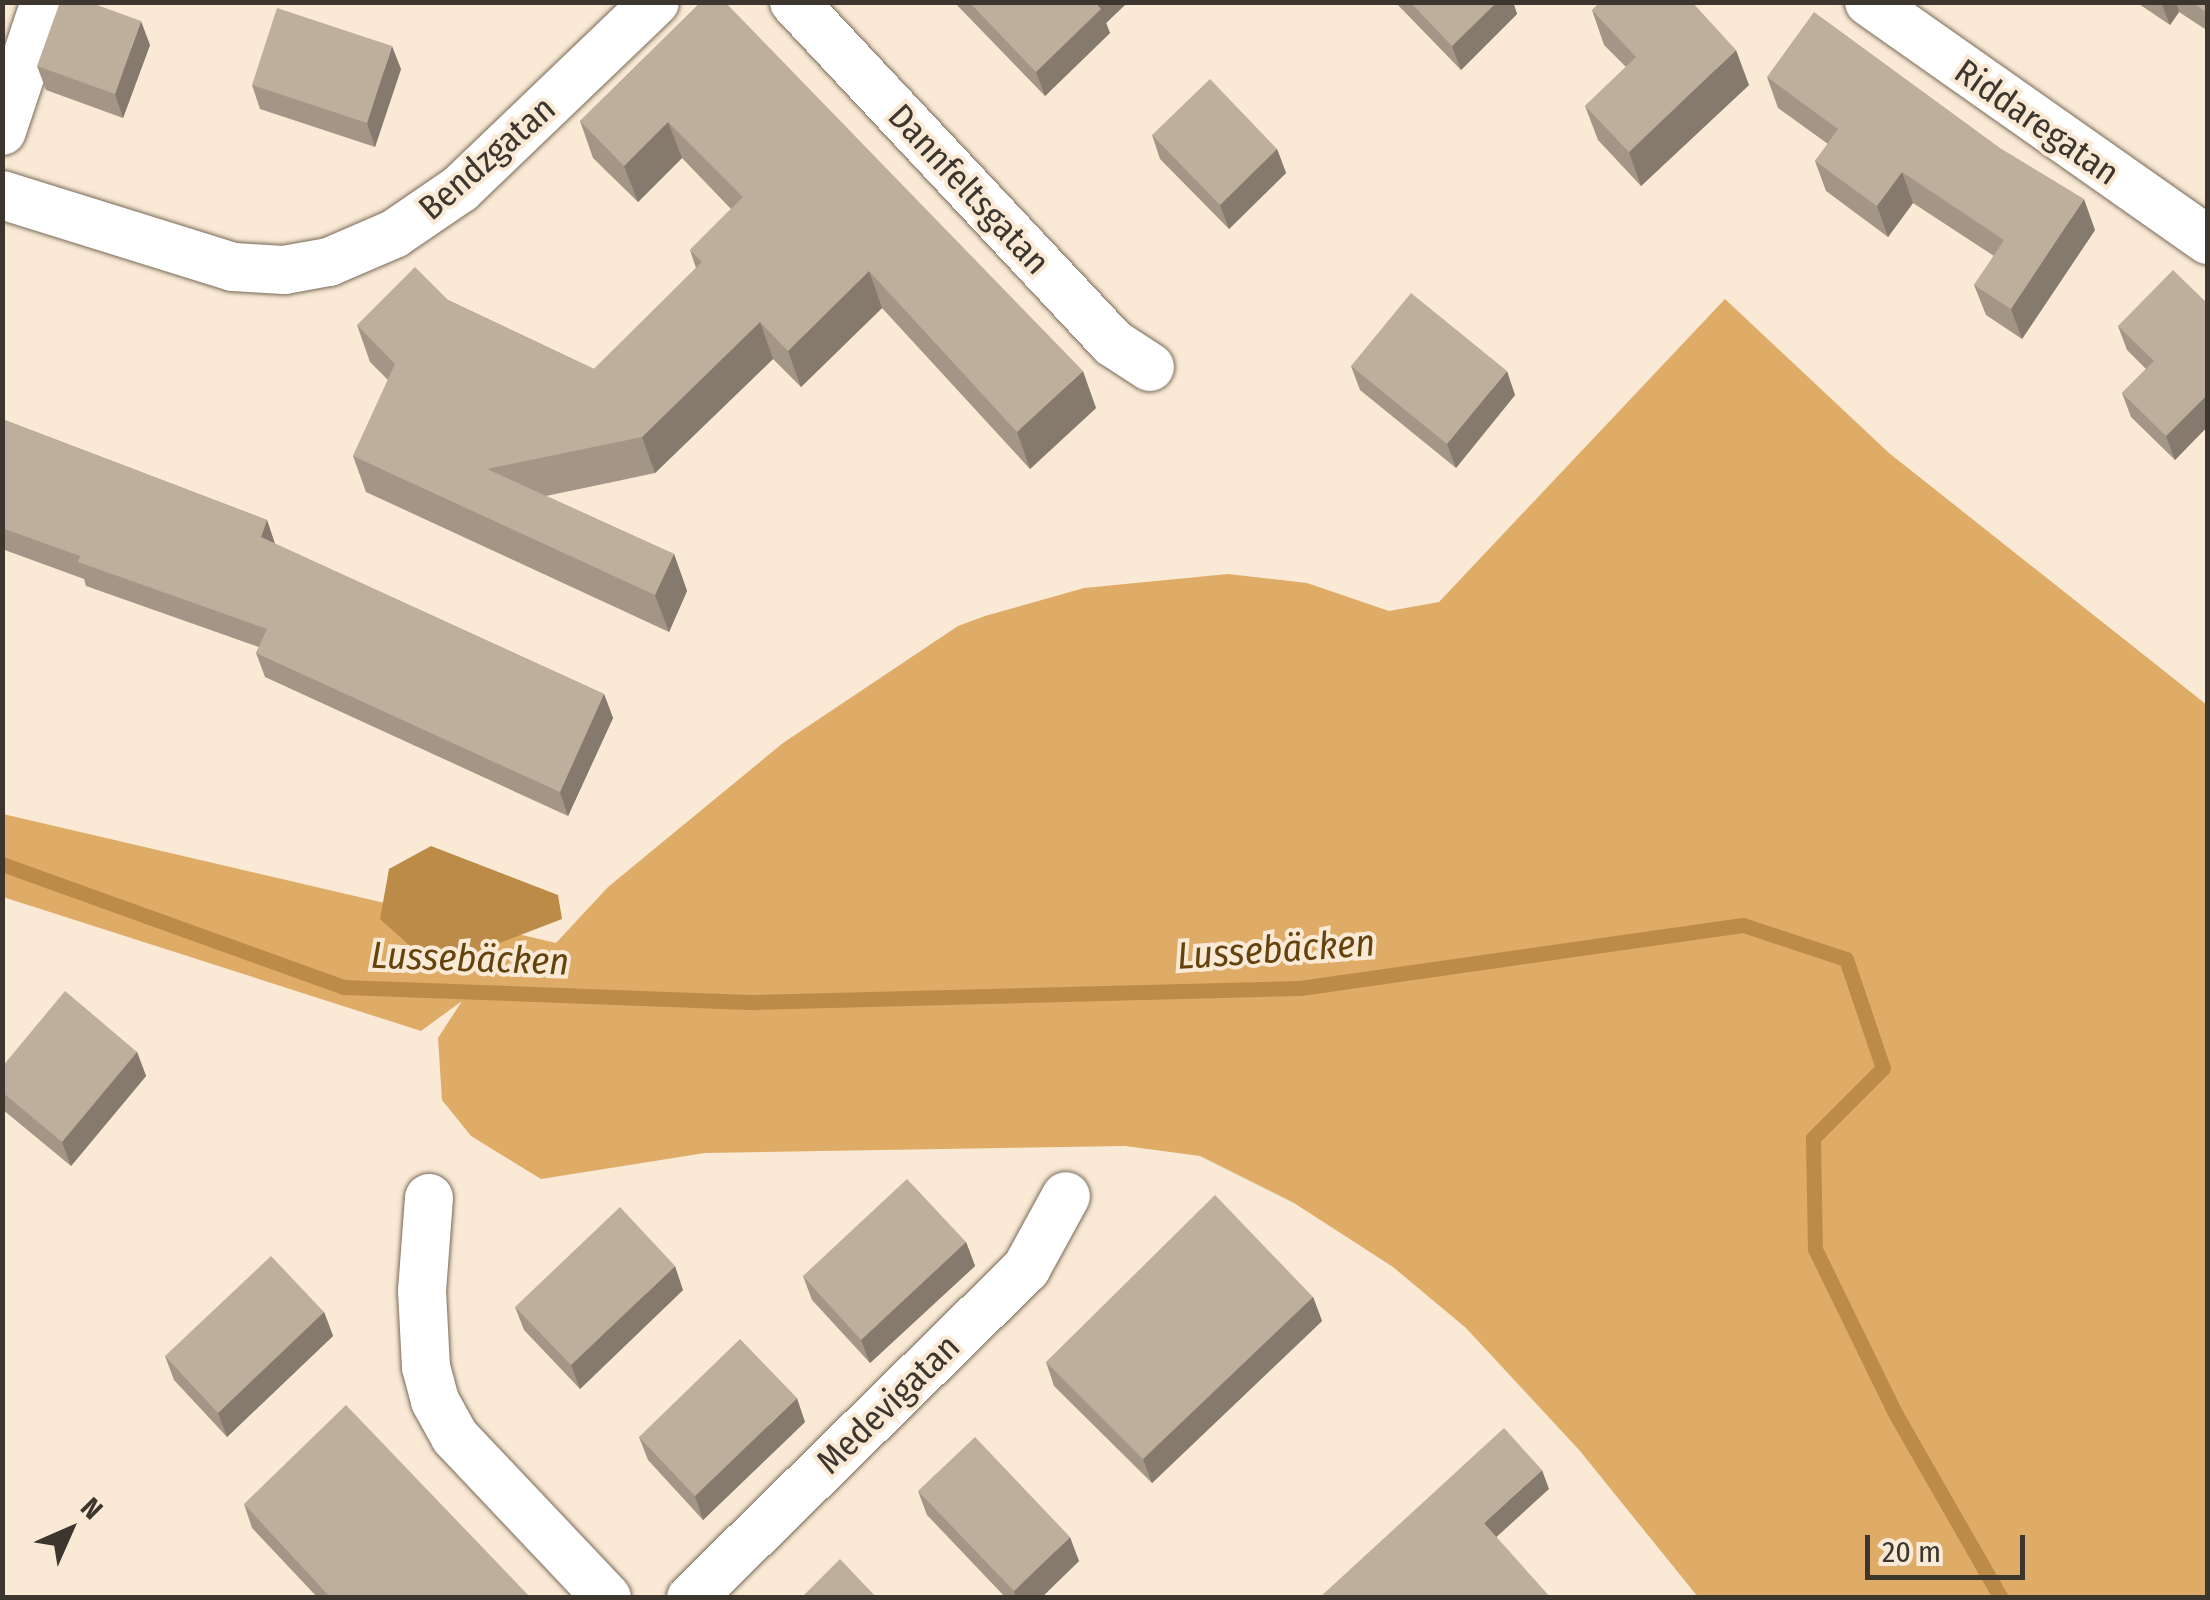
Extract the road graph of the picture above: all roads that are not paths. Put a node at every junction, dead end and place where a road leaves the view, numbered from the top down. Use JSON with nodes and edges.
{"nodes":[{"id":1,"x":45,"y":2,"type":"edge"},
{"id":2,"x":655,"y":2,"type":"edge"},
{"id":3,"x":794,"y":2,"type":"edge"},
{"id":4,"x":1869,"y":2,"type":"edge"},
{"id":5,"x":2,"y":131,"type":"edge"},
{"id":6,"x":2,"y":195,"type":"edge"},
{"id":7,"x":2208,"y":240,"type":"edge"},
{"id":8,"x":1150,"y":367,"type":"dead end"},
{"id":9,"x":1066,"y":1196,"type":"dead end"},
{"id":10,"x":430,"y":1198,"type":"dead end"},
{"id":11,"x":607,"y":1598,"type":"edge"},
{"id":12,"x":691,"y":1598,"type":"edge"}],
"edges":[{"from":1,"to":5,"type":"street"},
{"from":2,"to":6,"type":"street","name":"Bendzgatan"},
{"from":3,"to":8,"type":"street","name":"Dannfeltsgatan"},
{"from":4,"to":7,"type":"street","name":"Riddaregatan"},
{"from":9,"to":12,"type":"street","name":"Medevigatan"},
{"from":10,"to":11,"type":"street"}]}
